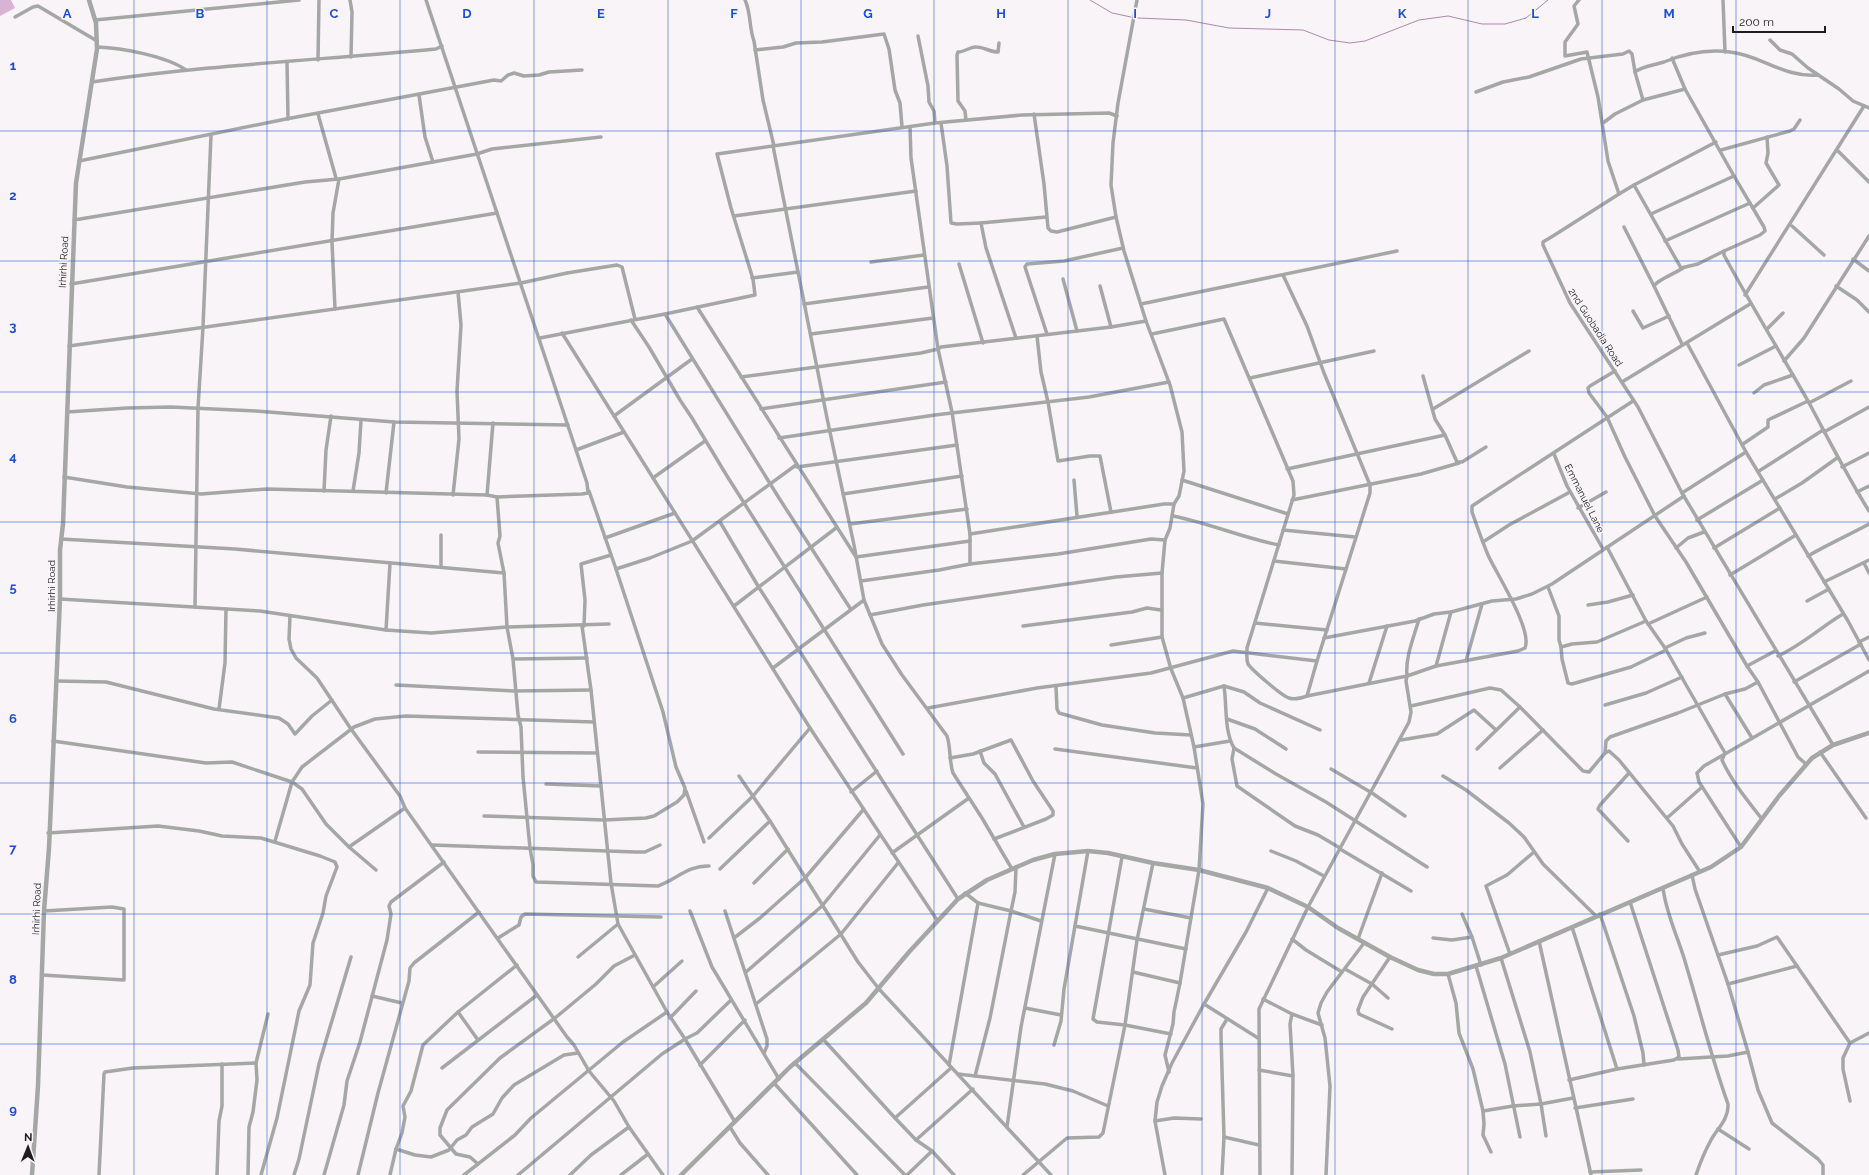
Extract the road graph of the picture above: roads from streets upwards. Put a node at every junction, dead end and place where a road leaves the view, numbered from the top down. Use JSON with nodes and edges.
{"nodes":[{"id":1,"x":89,"y":0,"type":"edge"},
{"id":2,"x":299,"y":0,"type":"edge"},
{"id":3,"x":319,"y":0,"type":"edge"},
{"id":4,"x":350,"y":0,"type":"edge"},
{"id":5,"x":426,"y":0,"type":"edge"},
{"id":6,"x":745,"y":0,"type":"edge"},
{"id":7,"x":1137,"y":0,"type":"edge"},
{"id":8,"x":1579,"y":0,"type":"edge"},
{"id":9,"x":1723,"y":0,"type":"edge"},
{"id":10,"x":15,"y":17,"type":"dead end"},
{"id":11,"x":95,"y":20,"type":"junction"},
{"id":12,"x":918,"y":36,"type":"dead end"},
{"id":13,"x":1770,"y":40,"type":"dead end"},
{"id":14,"x":999,"y":43,"type":"dead end"},
{"id":15,"x":97,"y":44,"type":"junction"},
{"id":16,"x":442,"y":46,"type":"junction"},
{"id":17,"x":755,"y":50,"type":"junction"},
{"id":18,"x":1725,"y":52,"type":"junction"},
{"id":19,"x":351,"y":57,"type":"junction"},
{"id":20,"x":1589,"y":58,"type":"junction"},
{"id":21,"x":1672,"y":58,"type":"junction"},
{"id":22,"x":318,"y":60,"type":"junction"},
{"id":23,"x":287,"y":62,"type":"junction"},
{"id":24,"x":186,"y":70,"type":"junction"},
{"id":25,"x":582,"y":70,"type":"dead end"},
{"id":26,"x":1635,"y":72,"type":"junction"},
{"id":27,"x":1818,"y":75,"type":"junction"},
{"id":28,"x":92,"y":82,"type":"junction"},
{"id":29,"x":456,"y":88,"type":"junction"},
{"id":30,"x":1686,"y":88,"type":"junction"},
{"id":31,"x":1476,"y":92,"type":"dead end"},
{"id":32,"x":419,"y":95,"type":"junction"},
{"id":33,"x":1643,"y":100,"type":"junction"},
{"id":34,"x":1864,"y":106,"type":"junction"},
{"id":35,"x":1869,"y":108,"type":"edge"},
{"id":36,"x":318,"y":114,"type":"junction"},
{"id":37,"x":1034,"y":114,"type":"junction"},
{"id":38,"x":1117,"y":116,"type":"junction"},
{"id":39,"x":288,"y":119,"type":"junction"},
{"id":40,"x":966,"y":120,"type":"junction"},
{"id":41,"x":1800,"y":120,"type":"dead end"},
{"id":42,"x":941,"y":123,"type":"junction"},
{"id":43,"x":1603,"y":123,"type":"junction"},
{"id":44,"x":935,"y":124,"type":"junction"},
{"id":45,"x":902,"y":127,"type":"junction"},
{"id":46,"x":910,"y":127,"type":"junction"},
{"id":47,"x":211,"y":135,"type":"junction"},
{"id":48,"x":601,"y":137,"type":"dead end"},
{"id":49,"x":1767,"y":137,"type":"junction"},
{"id":50,"x":1716,"y":142,"type":"junction"},
{"id":51,"x":774,"y":146,"type":"junction"},
{"id":52,"x":1720,"y":150,"type":"junction"},
{"id":53,"x":1837,"y":150,"type":"junction"},
{"id":54,"x":477,"y":154,"type":"junction"},
{"id":55,"x":79,"y":161,"type":"junction"},
{"id":56,"x":433,"y":162,"type":"junction"},
{"id":57,"x":1734,"y":176,"type":"junction"},
{"id":58,"x":338,"y":178,"type":"junction"},
{"id":59,"x":1869,"y":182,"type":"edge"},
{"id":60,"x":1634,"y":185,"type":"junction"},
{"id":61,"x":916,"y":192,"type":"junction"},
{"id":62,"x":1619,"y":194,"type":"junction"},
{"id":63,"x":208,"y":198,"type":"junction"},
{"id":64,"x":1750,"y":203,"type":"junction"},
{"id":65,"x":787,"y":208,"type":"junction"},
{"id":66,"x":1753,"y":208,"type":"junction"},
{"id":67,"x":1801,"y":211,"type":"dead end"},
{"id":68,"x":497,"y":212,"type":"junction"},
{"id":69,"x":1651,"y":214,"type":"junction"},
{"id":70,"x":734,"y":216,"type":"junction"},
{"id":71,"x":1046,"y":217,"type":"junction"},
{"id":72,"x":1116,"y":217,"type":"junction"},
{"id":73,"x":74,"y":220,"type":"junction"},
{"id":74,"x":981,"y":223,"type":"junction"},
{"id":75,"x":1792,"y":226,"type":"junction"},
{"id":76,"x":1624,"y":227,"type":"dead end"},
{"id":77,"x":1869,"y":236,"type":"edge"},
{"id":78,"x":1665,"y":241,"type":"junction"},
{"id":79,"x":332,"y":242,"type":"junction"},
{"id":80,"x":1123,"y":248,"type":"junction"},
{"id":81,"x":1397,"y":251,"type":"dead end"},
{"id":82,"x":1724,"y":251,"type":"junction"},
{"id":83,"x":924,"y":254,"type":"junction"},
{"id":84,"x":1824,"y":255,"type":"dead end"},
{"id":85,"x":1853,"y":259,"type":"junction"},
{"id":86,"x":206,"y":262,"type":"junction"},
{"id":87,"x":871,"y":262,"type":"dead end"},
{"id":88,"x":959,"y":264,"type":"dead end"},
{"id":89,"x":1683,"y":268,"type":"junction"},
{"id":90,"x":1869,"y":271,"type":"edge"},
{"id":91,"x":798,"y":272,"type":"junction"},
{"id":92,"x":1283,"y":275,"type":"junction"},
{"id":93,"x":752,"y":278,"type":"junction"},
{"id":94,"x":1063,"y":279,"type":"dead end"},
{"id":95,"x":521,"y":283,"type":"junction"},
{"id":96,"x":71,"y":284,"type":"junction"},
{"id":97,"x":1100,"y":286,"type":"dead end"},
{"id":98,"x":1654,"y":286,"type":"junction"},
{"id":99,"x":1836,"y":286,"type":"junction"},
{"id":100,"x":928,"y":287,"type":"junction"},
{"id":101,"x":458,"y":292,"type":"junction"},
{"id":102,"x":1745,"y":294,"type":"junction"},
{"id":103,"x":804,"y":304,"type":"junction"},
{"id":104,"x":1141,"y":304,"type":"junction"},
{"id":105,"x":1750,"y":304,"type":"junction"},
{"id":106,"x":697,"y":307,"type":"junction"},
{"id":107,"x":335,"y":309,"type":"junction"},
{"id":108,"x":1633,"y":311,"type":"dead end"},
{"id":109,"x":1869,"y":312,"type":"edge"},
{"id":110,"x":1783,"y":313,"type":"dead end"},
{"id":111,"x":665,"y":314,"type":"junction"},
{"id":112,"x":1669,"y":316,"type":"junction"},
{"id":113,"x":933,"y":318,"type":"junction"},
{"id":114,"x":633,"y":320,"type":"junction"},
{"id":115,"x":1146,"y":321,"type":"junction"},
{"id":116,"x":203,"y":327,"type":"junction"},
{"id":117,"x":1110,"y":327,"type":"junction"},
{"id":118,"x":1767,"y":329,"type":"junction"},
{"id":119,"x":1077,"y":331,"type":"junction"},
{"id":120,"x":562,"y":333,"type":"junction"},
{"id":121,"x":811,"y":334,"type":"junction"},
{"id":122,"x":1047,"y":334,"type":"junction"},
{"id":123,"x":1152,"y":334,"type":"junction"},
{"id":124,"x":1037,"y":336,"type":"junction"},
{"id":125,"x":540,"y":338,"type":"junction"},
{"id":126,"x":1016,"y":338,"type":"junction"},
{"id":127,"x":983,"y":343,"type":"junction"},
{"id":128,"x":1684,"y":343,"type":"junction"},
{"id":129,"x":69,"y":346,"type":"junction"},
{"id":130,"x":1776,"y":346,"type":"junction"},
{"id":131,"x":938,"y":349,"type":"junction"},
{"id":132,"x":1374,"y":351,"type":"dead end"},
{"id":133,"x":1529,"y":351,"type":"dead end"},
{"id":134,"x":692,"y":359,"type":"junction"},
{"id":135,"x":1784,"y":360,"type":"junction"},
{"id":136,"x":1321,"y":362,"type":"junction"},
{"id":137,"x":1739,"y":365,"type":"dead end"},
{"id":138,"x":817,"y":367,"type":"junction"},
{"id":139,"x":1615,"y":371,"type":"junction"},
{"id":140,"x":1792,"y":375,"type":"junction"},
{"id":141,"x":1423,"y":376,"type":"dead end"},
{"id":142,"x":741,"y":377,"type":"junction"},
{"id":143,"x":666,"y":378,"type":"junction"},
{"id":144,"x":1250,"y":378,"type":"junction"},
{"id":145,"x":1851,"y":381,"type":"dead end"},
{"id":146,"x":946,"y":382,"type":"junction"},
{"id":147,"x":1169,"y":382,"type":"junction"},
{"id":148,"x":1622,"y":382,"type":"junction"},
{"id":149,"x":1754,"y":393,"type":"dead end"},
{"id":150,"x":823,"y":399,"type":"junction"},
{"id":151,"x":1634,"y":401,"type":"junction"},
{"id":152,"x":1048,"y":402,"type":"junction"},
{"id":153,"x":1808,"y":402,"type":"junction"},
{"id":154,"x":1869,"y":407,"type":"edge"},
{"id":155,"x":198,"y":408,"type":"junction"},
{"id":156,"x":761,"y":409,"type":"junction"},
{"id":157,"x":1433,"y":409,"type":"junction"},
{"id":158,"x":66,"y":412,"type":"junction"},
{"id":159,"x":952,"y":414,"type":"junction"},
{"id":160,"x":331,"y":416,"type":"junction"},
{"id":161,"x":614,"y":416,"type":"junction"},
{"id":162,"x":1607,"y":417,"type":"junction"},
{"id":163,"x":361,"y":420,"type":"junction"},
{"id":164,"x":394,"y":422,"type":"junction"},
{"id":165,"x":458,"y":422,"type":"junction"},
{"id":166,"x":493,"y":423,"type":"junction"},
{"id":167,"x":568,"y":425,"type":"junction"},
{"id":168,"x":831,"y":431,"type":"junction"},
{"id":169,"x":1823,"y":431,"type":"junction"},
{"id":170,"x":624,"y":432,"type":"junction"},
{"id":171,"x":1445,"y":435,"type":"junction"},
{"id":172,"x":779,"y":438,"type":"junction"},
{"id":173,"x":705,"y":441,"type":"junction"},
{"id":174,"x":1743,"y":444,"type":"junction"},
{"id":175,"x":957,"y":445,"type":"junction"},
{"id":176,"x":1486,"y":447,"type":"dead end"},
{"id":177,"x":576,"y":450,"type":"junction"},
{"id":178,"x":1746,"y":452,"type":"junction"},
{"id":179,"x":1869,"y":453,"type":"edge"},
{"id":180,"x":1358,"y":454,"type":"junction"},
{"id":181,"x":1554,"y":454,"type":"junction"},
{"id":182,"x":1837,"y":458,"type":"junction"},
{"id":183,"x":837,"y":462,"type":"junction"},
{"id":184,"x":1459,"y":463,"type":"junction"},
{"id":185,"x":796,"y":466,"type":"junction"},
{"id":186,"x":1842,"y":467,"type":"junction"},
{"id":187,"x":1287,"y":470,"type":"junction"},
{"id":188,"x":1759,"y":471,"type":"junction"},
{"id":189,"x":64,"y":476,"type":"junction"},
{"id":190,"x":962,"y":476,"type":"junction"},
{"id":191,"x":654,"y":478,"type":"junction"},
{"id":192,"x":1074,"y":480,"type":"dead end"},
{"id":193,"x":1182,"y":480,"type":"junction"},
{"id":194,"x":1763,"y":480,"type":"junction"},
{"id":195,"x":770,"y":484,"type":"junction"},
{"id":196,"x":1370,"y":485,"type":"junction"},
{"id":197,"x":1869,"y":486,"type":"edge"},
{"id":198,"x":324,"y":491,"type":"junction"},
{"id":199,"x":353,"y":491,"type":"junction"},
{"id":200,"x":589,"y":491,"type":"junction"},
{"id":201,"x":1570,"y":492,"type":"junction"},
{"id":202,"x":1606,"y":492,"type":"dead end"},
{"id":203,"x":1857,"y":492,"type":"junction"},
{"id":204,"x":195,"y":493,"type":"junction"},
{"id":205,"x":386,"y":493,"type":"junction"},
{"id":206,"x":843,"y":494,"type":"junction"},
{"id":207,"x":453,"y":495,"type":"junction"},
{"id":208,"x":487,"y":495,"type":"junction"},
{"id":209,"x":1683,"y":495,"type":"junction"},
{"id":210,"x":497,"y":497,"type":"junction"},
{"id":211,"x":1775,"y":499,"type":"junction"},
{"id":212,"x":1292,"y":500,"type":"junction"},
{"id":213,"x":745,"y":503,"type":"junction"},
{"id":214,"x":1174,"y":504,"type":"junction"},
{"id":215,"x":967,"y":508,"type":"junction"},
{"id":216,"x":1578,"y":508,"type":"junction"},
{"id":217,"x":1780,"y":508,"type":"junction"},
{"id":218,"x":1869,"y":511,"type":"edge"},
{"id":219,"x":1111,"y":512,"type":"junction"},
{"id":220,"x":675,"y":513,"type":"junction"},
{"id":221,"x":1288,"y":514,"type":"junction"},
{"id":222,"x":1077,"y":516,"type":"junction"},
{"id":223,"x":1173,"y":516,"type":"junction"},
{"id":224,"x":1655,"y":516,"type":"junction"},
{"id":225,"x":1697,"y":520,"type":"junction"},
{"id":226,"x":720,"y":522,"type":"junction"},
{"id":227,"x":850,"y":524,"type":"junction"},
{"id":228,"x":1869,"y":524,"type":"edge"},
{"id":229,"x":836,"y":528,"type":"junction"},
{"id":230,"x":1283,"y":530,"type":"junction"},
{"id":231,"x":1704,"y":532,"type":"junction"},
{"id":232,"x":970,"y":534,"type":"junction"},
{"id":233,"x":441,"y":535,"type":"dead end"},
{"id":234,"x":1796,"y":536,"type":"junction"},
{"id":235,"x":1355,"y":537,"type":"junction"},
{"id":236,"x":605,"y":538,"type":"junction"},
{"id":237,"x":61,"y":539,"type":"junction"},
{"id":238,"x":1165,"y":540,"type":"junction"},
{"id":239,"x":692,"y":541,"type":"junction"},
{"id":240,"x":970,"y":541,"type":"junction"},
{"id":241,"x":1483,"y":542,"type":"junction"},
{"id":242,"x":1278,"y":545,"type":"junction"},
{"id":243,"x":195,"y":546,"type":"junction"},
{"id":244,"x":810,"y":547,"type":"junction"},
{"id":245,"x":1605,"y":548,"type":"junction"},
{"id":246,"x":1676,"y":548,"type":"junction"},
{"id":247,"x":1714,"y":548,"type":"junction"},
{"id":248,"x":611,"y":555,"type":"junction"},
{"id":249,"x":1808,"y":556,"type":"junction"},
{"id":250,"x":856,"y":557,"type":"junction"},
{"id":251,"x":1869,"y":560,"type":"edge"},
{"id":252,"x":1274,"y":561,"type":"junction"},
{"id":253,"x":390,"y":563,"type":"junction"},
{"id":254,"x":1864,"y":563,"type":"junction"},
{"id":255,"x":970,"y":564,"type":"junction"},
{"id":256,"x":785,"y":566,"type":"junction"},
{"id":257,"x":441,"y":567,"type":"junction"},
{"id":258,"x":616,"y":569,"type":"junction"},
{"id":259,"x":1346,"y":569,"type":"junction"},
{"id":260,"x":504,"y":573,"type":"junction"},
{"id":261,"x":1162,"y":573,"type":"junction"},
{"id":262,"x":1869,"y":573,"type":"edge"},
{"id":263,"x":1730,"y":575,"type":"junction"},
{"id":264,"x":862,"y":581,"type":"junction"},
{"id":265,"x":1824,"y":582,"type":"junction"},
{"id":266,"x":758,"y":586,"type":"junction"},
{"id":267,"x":1548,"y":587,"type":"junction"},
{"id":268,"x":1829,"y":589,"type":"junction"},
{"id":269,"x":1633,"y":595,"type":"junction"},
{"id":270,"x":1707,"y":598,"type":"junction"},
{"id":271,"x":60,"y":599,"type":"junction"},
{"id":272,"x":864,"y":600,"type":"junction"},
{"id":273,"x":1511,"y":600,"type":"junction"},
{"id":274,"x":1807,"y":601,"type":"dead end"},
{"id":275,"x":1482,"y":604,"type":"junction"},
{"id":276,"x":1588,"y":605,"type":"dead end"},
{"id":277,"x":734,"y":606,"type":"junction"},
{"id":278,"x":195,"y":607,"type":"junction"},
{"id":279,"x":850,"y":608,"type":"junction"},
{"id":280,"x":226,"y":609,"type":"junction"},
{"id":281,"x":1161,"y":610,"type":"junction"},
{"id":282,"x":1451,"y":612,"type":"junction"},
{"id":283,"x":1844,"y":614,"type":"junction"},
{"id":284,"x":870,"y":615,"type":"junction"},
{"id":285,"x":290,"y":616,"type":"junction"},
{"id":286,"x":1419,"y":619,"type":"junction"},
{"id":287,"x":1647,"y":622,"type":"junction"},
{"id":288,"x":1255,"y":623,"type":"junction"},
{"id":289,"x":609,"y":624,"type":"dead end"},
{"id":290,"x":583,"y":626,"type":"junction"},
{"id":291,"x":1023,"y":626,"type":"dead end"},
{"id":292,"x":1387,"y":626,"type":"junction"},
{"id":293,"x":507,"y":627,"type":"junction"},
{"id":294,"x":386,"y":630,"type":"junction"},
{"id":295,"x":825,"y":630,"type":"junction"},
{"id":296,"x":1327,"y":630,"type":"junction"},
{"id":297,"x":1705,"y":633,"type":"dead end"},
{"id":298,"x":1162,"y":637,"type":"junction"},
{"id":299,"x":1869,"y":637,"type":"edge"},
{"id":300,"x":1324,"y":638,"type":"junction"},
{"id":301,"x":1860,"y":643,"type":"junction"},
{"id":302,"x":1111,"y":645,"type":"dead end"},
{"id":303,"x":1561,"y":647,"type":"junction"},
{"id":304,"x":799,"y":648,"type":"junction"},
{"id":305,"x":1665,"y":649,"type":"junction"},
{"id":306,"x":1775,"y":651,"type":"junction"},
{"id":307,"x":1247,"y":652,"type":"junction"},
{"id":308,"x":1778,"y":656,"type":"junction"},
{"id":309,"x":587,"y":658,"type":"junction"},
{"id":310,"x":513,"y":659,"type":"junction"},
{"id":311,"x":1869,"y":660,"type":"edge"},
{"id":312,"x":1317,"y":661,"type":"junction"},
{"id":313,"x":1466,"y":661,"type":"junction"},
{"id":314,"x":1436,"y":666,"type":"junction"},
{"id":315,"x":1747,"y":666,"type":"junction"},
{"id":316,"x":773,"y":668,"type":"junction"},
{"id":317,"x":1171,"y":669,"type":"junction"},
{"id":318,"x":1869,"y":671,"type":"edge"},
{"id":319,"x":1407,"y":676,"type":"junction"},
{"id":320,"x":1682,"y":677,"type":"junction"},
{"id":321,"x":56,"y":681,"type":"junction"},
{"id":322,"x":1758,"y":682,"type":"junction"},
{"id":323,"x":1794,"y":682,"type":"junction"},
{"id":324,"x":1369,"y":683,"type":"junction"},
{"id":325,"x":396,"y":685,"type":"dead end"},
{"id":326,"x":1224,"y":686,"type":"junction"},
{"id":327,"x":1056,"y":687,"type":"junction"},
{"id":328,"x":591,"y":690,"type":"junction"},
{"id":329,"x":515,"y":691,"type":"junction"},
{"id":330,"x":1725,"y":694,"type":"junction"},
{"id":331,"x":1307,"y":696,"type":"junction"},
{"id":332,"x":1183,"y":698,"type":"junction"},
{"id":333,"x":332,"y":700,"type":"junction"},
{"id":334,"x":1697,"y":704,"type":"junction"},
{"id":335,"x":1605,"y":705,"type":"dead end"},
{"id":336,"x":1410,"y":706,"type":"junction"},
{"id":337,"x":1809,"y":706,"type":"junction"},
{"id":338,"x":1520,"y":707,"type":"junction"},
{"id":339,"x":928,"y":708,"type":"junction"},
{"id":340,"x":219,"y":709,"type":"junction"},
{"id":341,"x":1227,"y":719,"type":"junction"},
{"id":342,"x":519,"y":720,"type":"junction"},
{"id":343,"x":594,"y":722,"type":"junction"},
{"id":344,"x":1780,"y":723,"type":"junction"},
{"id":345,"x":810,"y":728,"type":"junction"},
{"id":346,"x":351,"y":729,"type":"junction"},
{"id":347,"x":1320,"y":730,"type":"dead end"},
{"id":348,"x":1496,"y":730,"type":"junction"},
{"id":349,"x":1543,"y":730,"type":"junction"},
{"id":350,"x":1869,"y":734,"type":"edge"},
{"id":351,"x":1191,"y":735,"type":"junction"},
{"id":352,"x":1752,"y":738,"type":"junction"},
{"id":353,"x":1401,"y":740,"type":"junction"},
{"id":354,"x":1230,"y":741,"type":"junction"},
{"id":355,"x":53,"y":742,"type":"junction"},
{"id":356,"x":1833,"y":745,"type":"junction"},
{"id":357,"x":1194,"y":747,"type":"junction"},
{"id":358,"x":1234,"y":748,"type":"junction"},
{"id":359,"x":1054,"y":749,"type":"dead end"},
{"id":360,"x":1286,"y":749,"type":"dead end"},
{"id":361,"x":1478,"y":749,"type":"dead end"},
{"id":362,"x":980,"y":751,"type":"junction"},
{"id":363,"x":478,"y":752,"type":"dead end"},
{"id":364,"x":597,"y":752,"type":"junction"},
{"id":365,"x":1725,"y":752,"type":"junction"},
{"id":366,"x":1820,"y":752,"type":"junction"},
{"id":367,"x":521,"y":753,"type":"junction"},
{"id":368,"x":1605,"y":753,"type":"junction"},
{"id":369,"x":903,"y":754,"type":"dead end"},
{"id":370,"x":950,"y":758,"type":"junction"},
{"id":371,"x":1806,"y":764,"type":"junction"},
{"id":372,"x":1197,"y":768,"type":"junction"},
{"id":373,"x":1500,"y":768,"type":"dead end"},
{"id":374,"x":1331,"y":769,"type":"dead end"},
{"id":375,"x":877,"y":771,"type":"junction"},
{"id":376,"x":1629,"y":773,"type":"junction"},
{"id":377,"x":739,"y":776,"type":"dead end"},
{"id":378,"x":1443,"y":776,"type":"dead end"},
{"id":379,"x":292,"y":782,"type":"junction"},
{"id":380,"x":546,"y":784,"type":"dead end"},
{"id":381,"x":601,"y":786,"type":"junction"},
{"id":382,"x":1702,"y":787,"type":"junction"},
{"id":383,"x":685,"y":790,"type":"junction"},
{"id":384,"x":851,"y":792,"type":"junction"},
{"id":385,"x":1372,"y":793,"type":"junction"},
{"id":386,"x":753,"y":796,"type":"junction"},
{"id":387,"x":969,"y":798,"type":"junction"},
{"id":388,"x":405,"y":808,"type":"junction"},
{"id":389,"x":863,"y":810,"type":"junction"},
{"id":390,"x":484,"y":816,"type":"dead end"},
{"id":391,"x":526,"y":816,"type":"junction"},
{"id":392,"x":1405,"y":816,"type":"dead end"},
{"id":393,"x":1667,"y":818,"type":"junction"},
{"id":394,"x":1866,"y":818,"type":"dead end"},
{"id":395,"x":1762,"y":819,"type":"junction"},
{"id":396,"x":604,"y":820,"type":"junction"},
{"id":397,"x":770,"y":821,"type":"junction"},
{"id":398,"x":1356,"y":821,"type":"junction"},
{"id":399,"x":1024,"y":827,"type":"junction"},
{"id":400,"x":48,"y":833,"type":"junction"},
{"id":401,"x":917,"y":834,"type":"junction"},
{"id":402,"x":880,"y":835,"type":"junction"},
{"id":403,"x":709,"y":838,"type":"dead end"},
{"id":404,"x":994,"y":838,"type":"junction"},
{"id":405,"x":275,"y":841,"type":"junction"},
{"id":406,"x":1628,"y":841,"type":"dead end"},
{"id":407,"x":704,"y":842,"type":"dead end"},
{"id":408,"x":432,"y":844,"type":"junction"},
{"id":409,"x":660,"y":845,"type":"dead end"},
{"id":410,"x":348,"y":847,"type":"junction"},
{"id":411,"x":1741,"y":847,"type":"junction"},
{"id":412,"x":530,"y":848,"type":"junction"},
{"id":413,"x":1340,"y":848,"type":"junction"},
{"id":414,"x":788,"y":849,"type":"junction"},
{"id":415,"x":1088,"y":851,"type":"junction"},
{"id":416,"x":1271,"y":851,"type":"dead end"},
{"id":417,"x":607,"y":852,"type":"junction"},
{"id":418,"x":1534,"y":852,"type":"junction"},
{"id":419,"x":892,"y":853,"type":"junction"},
{"id":420,"x":1055,"y":854,"type":"junction"},
{"id":421,"x":1122,"y":857,"type":"junction"},
{"id":422,"x":444,"y":862,"type":"junction"},
{"id":423,"x":898,"y":863,"type":"junction"},
{"id":424,"x":1153,"y":863,"type":"junction"},
{"id":425,"x":709,"y":866,"type":"dead end"},
{"id":426,"x":1427,"y":867,"type":"dead end"},
{"id":427,"x":1014,"y":868,"type":"junction"},
{"id":428,"x":720,"y":869,"type":"dead end"},
{"id":429,"x":376,"y":870,"type":"dead end"},
{"id":430,"x":1199,"y":870,"type":"junction"},
{"id":431,"x":1700,"y":872,"type":"junction"},
{"id":432,"x":1382,"y":874,"type":"junction"},
{"id":433,"x":1692,"y":875,"type":"junction"},
{"id":434,"x":1324,"y":876,"type":"junction"},
{"id":435,"x":805,"y":878,"type":"junction"},
{"id":436,"x":611,"y":883,"type":"junction"},
{"id":437,"x":754,"y":883,"type":"dead end"},
{"id":438,"x":1268,"y":888,"type":"junction"},
{"id":439,"x":1663,"y":888,"type":"junction"},
{"id":440,"x":1411,"y":891,"type":"dead end"},
{"id":441,"x":965,"y":893,"type":"junction"},
{"id":442,"x":958,"y":898,"type":"junction"},
{"id":443,"x":1630,"y":902,"type":"junction"},
{"id":444,"x":978,"y":903,"type":"junction"},
{"id":445,"x":822,"y":906,"type":"junction"},
{"id":446,"x":1308,"y":907,"type":"junction"},
{"id":447,"x":1144,"y":909,"type":"junction"},
{"id":448,"x":44,"y":911,"type":"junction"},
{"id":449,"x":690,"y":911,"type":"dead end"},
{"id":450,"x":725,"y":911,"type":"dead end"},
{"id":451,"x":1011,"y":911,"type":"junction"},
{"id":452,"x":479,"y":912,"type":"junction"},
{"id":453,"x":1462,"y":914,"type":"dead end"},
{"id":454,"x":1598,"y":915,"type":"junction"},
{"id":455,"x":616,"y":916,"type":"junction"},
{"id":456,"x":661,"y":917,"type":"dead end"},
{"id":457,"x":1191,"y":918,"type":"junction"},
{"id":458,"x":937,"y":920,"type":"junction"},
{"id":459,"x":1041,"y":921,"type":"junction"},
{"id":460,"x":618,"y":924,"type":"junction"},
{"id":461,"x":1075,"y":926,"type":"junction"},
{"id":462,"x":1572,"y":927,"type":"junction"},
{"id":463,"x":1108,"y":933,"type":"junction"},
{"id":464,"x":840,"y":934,"type":"junction"},
{"id":465,"x":1472,"y":937,"type":"junction"},
{"id":466,"x":498,"y":938,"type":"junction"},
{"id":467,"x":734,"y":938,"type":"junction"},
{"id":468,"x":1433,"y":938,"type":"dead end"},
{"id":469,"x":1358,"y":939,"type":"junction"},
{"id":470,"x":1137,"y":940,"type":"junction"},
{"id":471,"x":1292,"y":940,"type":"junction"},
{"id":472,"x":1364,"y":942,"type":"junction"},
{"id":473,"x":1539,"y":942,"type":"junction"},
{"id":474,"x":1186,"y":949,"type":"junction"},
{"id":475,"x":1510,"y":954,"type":"junction"},
{"id":476,"x":635,"y":955,"type":"junction"},
{"id":477,"x":1718,"y":955,"type":"junction"},
{"id":478,"x":351,"y":957,"type":"dead end"},
{"id":479,"x":578,"y":957,"type":"dead end"},
{"id":480,"x":1390,"y":958,"type":"junction"},
{"id":481,"x":1500,"y":958,"type":"junction"},
{"id":482,"x":682,"y":961,"type":"dead end"},
{"id":483,"x":517,"y":966,"type":"junction"},
{"id":484,"x":1478,"y":966,"type":"junction"},
{"id":485,"x":1798,"y":966,"type":"junction"},
{"id":486,"x":1343,"y":970,"type":"junction"},
{"id":487,"x":746,"y":972,"type":"junction"},
{"id":488,"x":1133,"y":972,"type":"junction"},
{"id":489,"x":1448,"y":974,"type":"junction"},
{"id":490,"x":42,"y":975,"type":"junction"},
{"id":491,"x":1180,"y":983,"type":"junction"},
{"id":492,"x":1372,"y":984,"type":"junction"},
{"id":493,"x":1728,"y":984,"type":"junction"},
{"id":494,"x":653,"y":987,"type":"junction"},
{"id":495,"x":879,"y":989,"type":"junction"},
{"id":496,"x":696,"y":991,"type":"dead end"},
{"id":497,"x":537,"y":995,"type":"junction"},
{"id":498,"x":372,"y":996,"type":"junction"},
{"id":499,"x":1388,"y":998,"type":"dead end"},
{"id":500,"x":1263,"y":999,"type":"junction"},
{"id":501,"x":731,"y":1000,"type":"junction"},
{"id":502,"x":402,"y":1003,"type":"junction"},
{"id":503,"x":756,"y":1004,"type":"junction"},
{"id":504,"x":1204,"y":1004,"type":"junction"},
{"id":505,"x":1025,"y":1008,"type":"junction"},
{"id":506,"x":458,"y":1012,"type":"junction"},
{"id":507,"x":667,"y":1012,"type":"junction"},
{"id":508,"x":268,"y":1014,"type":"dead end"},
{"id":509,"x":1292,"y":1014,"type":"junction"},
{"id":510,"x":1061,"y":1015,"type":"junction"},
{"id":511,"x":554,"y":1018,"type":"junction"},
{"id":512,"x":670,"y":1018,"type":"junction"},
{"id":513,"x":1227,"y":1019,"type":"junction"},
{"id":514,"x":745,"y":1020,"type":"junction"},
{"id":515,"x":1125,"y":1025,"type":"junction"},
{"id":516,"x":1322,"y":1025,"type":"junction"},
{"id":517,"x":1392,"y":1029,"type":"dead end"},
{"id":518,"x":1869,"y":1033,"type":"edge"},
{"id":519,"x":1171,"y":1034,"type":"junction"},
{"id":520,"x":684,"y":1038,"type":"junction"},
{"id":521,"x":1258,"y":1038,"type":"junction"},
{"id":522,"x":823,"y":1039,"type":"junction"},
{"id":523,"x":478,"y":1040,"type":"junction"},
{"id":524,"x":1850,"y":1043,"type":"junction"},
{"id":525,"x":1054,"y":1045,"type":"dead end"},
{"id":526,"x":1748,"y":1052,"type":"junction"},
{"id":527,"x":578,"y":1053,"type":"junction"},
{"id":528,"x":764,"y":1053,"type":"junction"},
{"id":529,"x":1712,"y":1055,"type":"junction"},
{"id":530,"x":1678,"y":1059,"type":"junction"},
{"id":531,"x":256,"y":1063,"type":"junction"},
{"id":532,"x":795,"y":1063,"type":"junction"},
{"id":533,"x":222,"y":1064,"type":"junction"},
{"id":534,"x":700,"y":1065,"type":"junction"},
{"id":535,"x":1644,"y":1065,"type":"junction"},
{"id":536,"x":950,"y":1066,"type":"junction"},
{"id":537,"x":442,"y":1068,"type":"dead end"},
{"id":538,"x":1617,"y":1069,"type":"junction"},
{"id":539,"x":1258,"y":1070,"type":"junction"},
{"id":540,"x":589,"y":1071,"type":"junction"},
{"id":541,"x":1169,"y":1072,"type":"junction"},
{"id":542,"x":957,"y":1074,"type":"junction"},
{"id":543,"x":976,"y":1076,"type":"junction"},
{"id":544,"x":1293,"y":1076,"type":"junction"},
{"id":545,"x":779,"y":1079,"type":"junction"},
{"id":546,"x":1569,"y":1080,"type":"junction"},
{"id":547,"x":1015,"y":1081,"type":"junction"},
{"id":548,"x":774,"y":1083,"type":"junction"},
{"id":549,"x":973,"y":1089,"type":"junction"},
{"id":550,"x":610,"y":1098,"type":"junction"},
{"id":551,"x":1573,"y":1098,"type":"junction"},
{"id":552,"x":1633,"y":1099,"type":"dead end"},
{"id":553,"x":1850,"y":1101,"type":"dead end"},
{"id":554,"x":1541,"y":1104,"type":"junction"},
{"id":555,"x":1108,"y":1106,"type":"junction"},
{"id":556,"x":1513,"y":1106,"type":"junction"},
{"id":557,"x":1575,"y":1108,"type":"junction"},
{"id":558,"x":1482,"y":1110,"type":"junction"},
{"id":559,"x":895,"y":1118,"type":"junction"},
{"id":560,"x":1201,"y":1119,"type":"dead end"},
{"id":561,"x":1155,"y":1120,"type":"junction"},
{"id":562,"x":735,"y":1122,"type":"junction"},
{"id":563,"x":629,"y":1127,"type":"junction"},
{"id":564,"x":730,"y":1127,"type":"junction"},
{"id":565,"x":1007,"y":1127,"type":"junction"},
{"id":566,"x":1718,"y":1129,"type":"junction"},
{"id":567,"x":1520,"y":1136,"type":"dead end"},
{"id":568,"x":1546,"y":1136,"type":"dead end"},
{"id":569,"x":1224,"y":1137,"type":"junction"},
{"id":570,"x":916,"y":1140,"type":"junction"},
{"id":571,"x":1259,"y":1145,"type":"junction"},
{"id":572,"x":396,"y":1149,"type":"junction"},
{"id":573,"x":450,"y":1149,"type":"junction"},
{"id":574,"x":1749,"y":1149,"type":"dead end"},
{"id":575,"x":932,"y":1151,"type":"junction"},
{"id":576,"x":1491,"y":1152,"type":"dead end"},
{"id":577,"x":648,"y":1154,"type":"junction"},
{"id":578,"x":1038,"y":1161,"type":"junction"},
{"id":579,"x":478,"y":1164,"type":"junction"},
{"id":580,"x":1641,"y":1170,"type":"dead end"},
{"id":581,"x":1590,"y":1173,"type":"edge"},
{"id":582,"x":32,"y":1175,"type":"edge"},
{"id":583,"x":99,"y":1175,"type":"edge"},
{"id":584,"x":217,"y":1175,"type":"edge"},
{"id":585,"x":248,"y":1175,"type":"edge"},
{"id":586,"x":261,"y":1175,"type":"edge"},
{"id":587,"x":294,"y":1175,"type":"edge"},
{"id":588,"x":324,"y":1175,"type":"edge"},
{"id":589,"x":358,"y":1175,"type":"edge"},
{"id":590,"x":390,"y":1175,"type":"edge"},
{"id":591,"x":464,"y":1175,"type":"edge"},
{"id":592,"x":518,"y":1175,"type":"edge"},
{"id":593,"x":570,"y":1175,"type":"edge"},
{"id":594,"x":622,"y":1175,"type":"edge"},
{"id":595,"x":663,"y":1175,"type":"edge"},
{"id":596,"x":681,"y":1175,"type":"edge"},
{"id":597,"x":768,"y":1175,"type":"edge"},
{"id":598,"x":857,"y":1175,"type":"edge"},
{"id":599,"x":905,"y":1175,"type":"edge"},
{"id":600,"x":954,"y":1175,"type":"edge"},
{"id":601,"x":1023,"y":1175,"type":"edge"},
{"id":602,"x":1051,"y":1175,"type":"edge"},
{"id":603,"x":1165,"y":1175,"type":"edge"},
{"id":604,"x":1222,"y":1175,"type":"edge"},
{"id":605,"x":1260,"y":1175,"type":"edge"},
{"id":606,"x":1292,"y":1175,"type":"edge"},
{"id":607,"x":1326,"y":1175,"type":"edge"},
{"id":608,"x":1696,"y":1175,"type":"edge"},
{"id":609,"x":1823,"y":1175,"type":"edge"}],
"edges":[{"from":1,"to":11,"type":"street","name":"Irhirhi Road"},
{"from":2,"to":11,"type":"street"},
{"from":3,"to":22,"type":"street"},
{"from":4,"to":19,"type":"street"},
{"from":5,"to":16,"type":"street"},
{"from":6,"to":17,"type":"street"},
{"from":7,"to":38,"type":"street"},
{"from":8,"to":20,"type":"street"},
{"from":9,"to":18,"type":"street"},
{"from":10,"to":15,"type":"street"},
{"from":11,"to":15,"type":"street","name":"Irhirhi Road"},
{"from":12,"to":44,"type":"street"},
{"from":13,"to":27,"type":"street"},
{"from":14,"to":40,"type":"street"},
{"from":15,"to":24,"type":"street"},
{"from":15,"to":28,"type":"street","name":"Irhirhi Road"},
{"from":16,"to":19,"type":"street"},
{"from":16,"to":29,"type":"street"},
{"from":17,"to":45,"type":"street"},
{"from":17,"to":51,"type":"street"},
{"from":18,"to":21,"type":"street"},
{"from":18,"to":27,"type":"street"},
{"from":19,"to":22,"type":"street"},
{"from":20,"to":26,"type":"street"},
{"from":20,"to":31,"type":"street"},
{"from":20,"to":43,"type":"street"},
{"from":21,"to":26,"type":"street"},
{"from":21,"to":30,"type":"street"},
{"from":22,"to":23,"type":"street"},
{"from":23,"to":24,"type":"street"},
{"from":23,"to":39,"type":"street"},
{"from":24,"to":28,"type":"street"},
{"from":25,"to":29,"type":"street"},
{"from":26,"to":33,"type":"street"},
{"from":27,"to":34,"type":"street"},
{"from":28,"to":55,"type":"street","name":"Irhirhi Road"},
{"from":29,"to":32,"type":"street"},
{"from":29,"to":54,"type":"street"},
{"from":30,"to":33,"type":"street"},
{"from":30,"to":50,"type":"street"},
{"from":32,"to":36,"type":"street"},
{"from":32,"to":56,"type":"street"},
{"from":33,"to":43,"type":"street"},
{"from":34,"to":35,"type":"street"},
{"from":34,"to":53,"type":"street"},
{"from":36,"to":39,"type":"street"},
{"from":36,"to":58,"type":"street"},
{"from":37,"to":38,"type":"street"},
{"from":37,"to":40,"type":"street"},
{"from":37,"to":71,"type":"street"},
{"from":38,"to":72,"type":"street"},
{"from":39,"to":47,"type":"street"},
{"from":40,"to":42,"type":"street"},
{"from":41,"to":49,"type":"street"},
{"from":42,"to":44,"type":"street"},
{"from":42,"to":74,"type":"street"},
{"from":43,"to":62,"type":"street"},
{"from":44,"to":46,"type":"street"},
{"from":45,"to":46,"type":"street"},
{"from":45,"to":51,"type":"street"},
{"from":46,"to":61,"type":"street"},
{"from":47,"to":55,"type":"street"},
{"from":47,"to":63,"type":"street"},
{"from":48,"to":54,"type":"street"},
{"from":49,"to":52,"type":"street"},
{"from":49,"to":66,"type":"street"},
{"from":50,"to":52,"type":"street"},
{"from":50,"to":60,"type":"street"},
{"from":51,"to":65,"type":"street"},
{"from":51,"to":70,"type":"street"},
{"from":52,"to":57,"type":"street"},
{"from":53,"to":59,"type":"street"},
{"from":53,"to":102,"type":"street"},
{"from":54,"to":56,"type":"street"},
{"from":54,"to":68,"type":"street"},
{"from":55,"to":73,"type":"street","name":"Irhirhi Road"},
{"from":56,"to":58,"type":"street"},
{"from":57,"to":64,"type":"street"},
{"from":57,"to":69,"type":"street"},
{"from":58,"to":63,"type":"street"},
{"from":58,"to":79,"type":"street"},
{"from":60,"to":62,"type":"street"},
{"from":60,"to":69,"type":"street"},
{"from":61,"to":65,"type":"street"},
{"from":61,"to":83,"type":"street"},
{"from":62,"to":139,"type":"street","name":"2nd Guobadia Road"},
{"from":63,"to":73,"type":"street"},
{"from":63,"to":86,"type":"street"},
{"from":64,"to":66,"type":"street"},
{"from":64,"to":78,"type":"street"},
{"from":65,"to":70,"type":"street"},
{"from":65,"to":91,"type":"street"},
{"from":66,"to":82,"type":"street"},
{"from":67,"to":75,"type":"street"},
{"from":68,"to":79,"type":"street"},
{"from":68,"to":95,"type":"street"},
{"from":69,"to":78,"type":"street"},
{"from":70,"to":93,"type":"street"},
{"from":71,"to":72,"type":"street"},
{"from":71,"to":74,"type":"street"},
{"from":72,"to":80,"type":"street"},
{"from":73,"to":96,"type":"street","name":"Irhirhi Road"},
{"from":74,"to":126,"type":"street"},
{"from":75,"to":84,"type":"street"},
{"from":75,"to":102,"type":"street"},
{"from":76,"to":98,"type":"street"},
{"from":77,"to":85,"type":"street"},
{"from":78,"to":89,"type":"street"},
{"from":79,"to":86,"type":"street"},
{"from":79,"to":107,"type":"street"},
{"from":80,"to":104,"type":"street"},
{"from":80,"to":122,"type":"street"},
{"from":81,"to":92,"type":"street"},
{"from":82,"to":89,"type":"street"},
{"from":82,"to":102,"type":"street"},
{"from":83,"to":87,"type":"street"},
{"from":83,"to":100,"type":"street"},
{"from":85,"to":90,"type":"street"},
{"from":85,"to":99,"type":"street"},
{"from":86,"to":96,"type":"street"},
{"from":86,"to":116,"type":"street"},
{"from":88,"to":127,"type":"street"},
{"from":89,"to":98,"type":"street"},
{"from":91,"to":93,"type":"street"},
{"from":91,"to":103,"type":"street"},
{"from":92,"to":104,"type":"street"},
{"from":92,"to":136,"type":"street"},
{"from":93,"to":106,"type":"street"},
{"from":94,"to":119,"type":"street"},
{"from":95,"to":101,"type":"street"},
{"from":95,"to":114,"type":"street"},
{"from":95,"to":125,"type":"street"},
{"from":96,"to":129,"type":"street","name":"Irhirhi Road"},
{"from":97,"to":117,"type":"street"},
{"from":98,"to":112,"type":"street"},
{"from":99,"to":109,"type":"street"},
{"from":99,"to":135,"type":"street"},
{"from":100,"to":103,"type":"street"},
{"from":100,"to":113,"type":"street"},
{"from":101,"to":107,"type":"street"},
{"from":101,"to":165,"type":"street"},
{"from":102,"to":105,"type":"street"},
{"from":103,"to":121,"type":"street"},
{"from":104,"to":115,"type":"street"},
{"from":105,"to":118,"type":"street"},
{"from":105,"to":128,"type":"street"},
{"from":106,"to":111,"type":"street"},
{"from":106,"to":142,"type":"street"},
{"from":107,"to":116,"type":"street"},
{"from":108,"to":112,"type":"street"},
{"from":110,"to":118,"type":"street"},
{"from":111,"to":114,"type":"street"},
{"from":111,"to":134,"type":"street"},
{"from":112,"to":128,"type":"street"},
{"from":113,"to":121,"type":"street"},
{"from":113,"to":131,"type":"street"},
{"from":114,"to":120,"type":"street"},
{"from":114,"to":143,"type":"street"},
{"from":115,"to":117,"type":"street"},
{"from":115,"to":123,"type":"street"},
{"from":116,"to":129,"type":"street"},
{"from":116,"to":155,"type":"street"},
{"from":117,"to":119,"type":"street"},
{"from":118,"to":130,"type":"street"},
{"from":119,"to":122,"type":"street"},
{"from":120,"to":125,"type":"street"},
{"from":120,"to":161,"type":"street"},
{"from":121,"to":138,"type":"street"},
{"from":122,"to":124,"type":"street"},
{"from":123,"to":144,"type":"street"},
{"from":123,"to":147,"type":"street"},
{"from":124,"to":126,"type":"street"},
{"from":124,"to":152,"type":"street"},
{"from":125,"to":167,"type":"street"},
{"from":126,"to":127,"type":"street"},
{"from":127,"to":131,"type":"street"},
{"from":128,"to":148,"type":"street"},
{"from":128,"to":174,"type":"street"},
{"from":129,"to":158,"type":"street","name":"Irhirhi Road"},
{"from":130,"to":135,"type":"street"},
{"from":130,"to":137,"type":"street"},
{"from":131,"to":138,"type":"street"},
{"from":131,"to":146,"type":"street"},
{"from":132,"to":136,"type":"street"},
{"from":133,"to":157,"type":"street"},
{"from":134,"to":143,"type":"street"},
{"from":134,"to":195,"type":"street"},
{"from":135,"to":140,"type":"street"},
{"from":136,"to":144,"type":"street"},
{"from":136,"to":180,"type":"street"},
{"from":138,"to":142,"type":"street"},
{"from":138,"to":150,"type":"street"},
{"from":139,"to":148,"type":"street","name":"2nd Guobadia Road"},
{"from":139,"to":162,"type":"street"},
{"from":140,"to":149,"type":"street"},
{"from":140,"to":153,"type":"street"},
{"from":141,"to":157,"type":"street"},
{"from":142,"to":156,"type":"street"},
{"from":143,"to":161,"type":"street"},
{"from":143,"to":173,"type":"street"},
{"from":144,"to":187,"type":"street"},
{"from":145,"to":153,"type":"street"},
{"from":146,"to":150,"type":"street"},
{"from":146,"to":159,"type":"street"},
{"from":147,"to":152,"type":"street"},
{"from":147,"to":193,"type":"street"},
{"from":148,"to":151,"type":"street","name":"2nd Guobadia Road"},
{"from":150,"to":156,"type":"street"},
{"from":150,"to":168,"type":"street"},
{"from":151,"to":162,"type":"street"},
{"from":151,"to":209,"type":"street","name":"2nd Guobadia Road"},
{"from":152,"to":159,"type":"street"},
{"from":152,"to":219,"type":"street"},
{"from":153,"to":169,"type":"street"},
{"from":153,"to":174,"type":"street"},
{"from":154,"to":169,"type":"street"},
{"from":155,"to":158,"type":"street"},
{"from":155,"to":160,"type":"street"},
{"from":155,"to":204,"type":"street"},
{"from":156,"to":172,"type":"street"},
{"from":157,"to":171,"type":"street"},
{"from":158,"to":189,"type":"street","name":"Irhirhi Road"},
{"from":159,"to":168,"type":"street"},
{"from":159,"to":175,"type":"street"},
{"from":160,"to":163,"type":"street"},
{"from":160,"to":198,"type":"street"},
{"from":161,"to":170,"type":"street"},
{"from":162,"to":181,"type":"street"},
{"from":162,"to":224,"type":"street"},
{"from":163,"to":164,"type":"street"},
{"from":163,"to":199,"type":"street"},
{"from":164,"to":165,"type":"street"},
{"from":164,"to":205,"type":"street"},
{"from":165,"to":166,"type":"street"},
{"from":165,"to":207,"type":"street"},
{"from":166,"to":167,"type":"street"},
{"from":166,"to":208,"type":"street"},
{"from":167,"to":177,"type":"street"},
{"from":168,"to":172,"type":"street"},
{"from":168,"to":183,"type":"street"},
{"from":169,"to":182,"type":"street"},
{"from":169,"to":188,"type":"street"},
{"from":170,"to":177,"type":"street"},
{"from":170,"to":191,"type":"street"},
{"from":171,"to":180,"type":"street"},
{"from":171,"to":184,"type":"street"},
{"from":172,"to":185,"type":"street"},
{"from":173,"to":191,"type":"street"},
{"from":173,"to":213,"type":"street"},
{"from":174,"to":178,"type":"street"},
{"from":175,"to":183,"type":"street"},
{"from":175,"to":190,"type":"street"},
{"from":176,"to":184,"type":"street"},
{"from":177,"to":200,"type":"street"},
{"from":178,"to":188,"type":"street"},
{"from":178,"to":209,"type":"street"},
{"from":179,"to":186,"type":"street"},
{"from":180,"to":187,"type":"street"},
{"from":180,"to":196,"type":"street"},
{"from":181,"to":201,"type":"street","name":"Emmanuel Lane"},
{"from":181,"to":241,"type":"street"},
{"from":182,"to":186,"type":"street"},
{"from":182,"to":211,"type":"street"},
{"from":183,"to":185,"type":"street"},
{"from":183,"to":206,"type":"street"},
{"from":184,"to":196,"type":"street"},
{"from":185,"to":195,"type":"street"},
{"from":185,"to":229,"type":"street"},
{"from":186,"to":203,"type":"street"},
{"from":187,"to":212,"type":"street"},
{"from":188,"to":194,"type":"street"},
{"from":189,"to":204,"type":"street"},
{"from":189,"to":237,"type":"street","name":"Irhirhi Road"},
{"from":190,"to":206,"type":"street"},
{"from":190,"to":215,"type":"street"},
{"from":191,"to":220,"type":"street"},
{"from":192,"to":222,"type":"street"},
{"from":193,"to":214,"type":"street"},
{"from":193,"to":221,"type":"street"},
{"from":194,"to":211,"type":"street"},
{"from":194,"to":225,"type":"street"},
{"from":195,"to":213,"type":"street"},
{"from":195,"to":244,"type":"street"},
{"from":196,"to":212,"type":"street"},
{"from":196,"to":235,"type":"street"},
{"from":197,"to":203,"type":"street"},
{"from":198,"to":199,"type":"street"},
{"from":198,"to":204,"type":"street"},
{"from":199,"to":205,"type":"street"},
{"from":200,"to":210,"type":"street"},
{"from":200,"to":236,"type":"street"},
{"from":201,"to":216,"type":"street","name":"Emmanuel Lane"},
{"from":201,"to":241,"type":"street"},
{"from":202,"to":216,"type":"street"},
{"from":203,"to":218,"type":"street"},
{"from":204,"to":243,"type":"street"},
{"from":205,"to":207,"type":"street"},
{"from":206,"to":227,"type":"street"},
{"from":207,"to":208,"type":"street"},
{"from":208,"to":210,"type":"street"},
{"from":209,"to":224,"type":"street"},
{"from":209,"to":225,"type":"street","name":"2nd Guobadia Road"},
{"from":210,"to":260,"type":"street"},
{"from":211,"to":217,"type":"street"},
{"from":212,"to":221,"type":"street"},
{"from":213,"to":226,"type":"street"},
{"from":213,"to":256,"type":"street"},
{"from":214,"to":219,"type":"street"},
{"from":214,"to":223,"type":"street"},
{"from":215,"to":227,"type":"street"},
{"from":215,"to":232,"type":"street"},
{"from":216,"to":245,"type":"street","name":"Emmanuel Lane"},
{"from":217,"to":234,"type":"street"},
{"from":217,"to":247,"type":"street"},
{"from":219,"to":222,"type":"street"},
{"from":220,"to":236,"type":"street"},
{"from":220,"to":239,"type":"street"},
{"from":221,"to":230,"type":"street"},
{"from":222,"to":232,"type":"street"},
{"from":223,"to":238,"type":"street"},
{"from":223,"to":242,"type":"street"},
{"from":224,"to":245,"type":"street"},
{"from":224,"to":246,"type":"street"},
{"from":225,"to":231,"type":"street","name":"2nd Guobadia Road"},
{"from":226,"to":239,"type":"street"},
{"from":226,"to":266,"type":"street"},
{"from":227,"to":250,"type":"street"},
{"from":228,"to":249,"type":"street"},
{"from":229,"to":244,"type":"street"},
{"from":229,"to":250,"type":"street"},
{"from":230,"to":235,"type":"street"},
{"from":230,"to":242,"type":"street"},
{"from":231,"to":246,"type":"street"},
{"from":231,"to":247,"type":"street","name":"2nd Guobadia Road"},
{"from":232,"to":240,"type":"street"},
{"from":233,"to":257,"type":"street"},
{"from":234,"to":249,"type":"street"},
{"from":234,"to":263,"type":"street"},
{"from":235,"to":259,"type":"street"},
{"from":236,"to":248,"type":"street"},
{"from":237,"to":243,"type":"street"},
{"from":237,"to":271,"type":"street","name":"Irhirhi Road"},
{"from":238,"to":255,"type":"street"},
{"from":238,"to":261,"type":"street"},
{"from":239,"to":258,"type":"street"},
{"from":239,"to":277,"type":"street"},
{"from":240,"to":250,"type":"street"},
{"from":240,"to":255,"type":"street"},
{"from":241,"to":273,"type":"street"},
{"from":242,"to":252,"type":"street"},
{"from":243,"to":253,"type":"street"},
{"from":243,"to":278,"type":"street"},
{"from":244,"to":256,"type":"street"},
{"from":244,"to":279,"type":"street"},
{"from":245,"to":267,"type":"street"},
{"from":245,"to":269,"type":"street","name":"Emmanuel Lane"},
{"from":246,"to":270,"type":"street"},
{"from":247,"to":263,"type":"street","name":"2nd Guobadia Road"},
{"from":248,"to":258,"type":"street"},
{"from":248,"to":290,"type":"street"},
{"from":249,"to":265,"type":"street"},
{"from":250,"to":264,"type":"street"},
{"from":251,"to":254,"type":"street"},
{"from":252,"to":259,"type":"street"},
{"from":252,"to":288,"type":"street"},
{"from":253,"to":257,"type":"street"},
{"from":253,"to":294,"type":"street"},
{"from":254,"to":262,"type":"street"},
{"from":254,"to":265,"type":"street"},
{"from":255,"to":264,"type":"street"},
{"from":256,"to":266,"type":"street"},
{"from":256,"to":295,"type":"street"},
{"from":257,"to":260,"type":"street"},
{"from":258,"to":383,"type":"street"},
{"from":259,"to":296,"type":"street"},
{"from":260,"to":293,"type":"street"},
{"from":261,"to":281,"type":"street"},
{"from":261,"to":284,"type":"street"},
{"from":263,"to":306,"type":"street","name":"2nd Guobadia Road"},
{"from":264,"to":272,"type":"street"},
{"from":265,"to":268,"type":"street"},
{"from":266,"to":277,"type":"street"},
{"from":266,"to":304,"type":"street"},
{"from":267,"to":273,"type":"street"},
{"from":267,"to":303,"type":"street"},
{"from":268,"to":274,"type":"street"},
{"from":268,"to":283,"type":"street"},
{"from":269,"to":276,"type":"street"},
{"from":269,"to":287,"type":"street","name":"Emmanuel Lane"},
{"from":270,"to":287,"type":"street"},
{"from":270,"to":315,"type":"street"},
{"from":271,"to":278,"type":"street"},
{"from":271,"to":321,"type":"street","name":"Irhirhi Road"},
{"from":272,"to":279,"type":"street"},
{"from":272,"to":284,"type":"street"},
{"from":273,"to":275,"type":"street"},
{"from":273,"to":313,"type":"street"},
{"from":275,"to":282,"type":"street"},
{"from":275,"to":313,"type":"street"},
{"from":277,"to":316,"type":"street"},
{"from":278,"to":280,"type":"street"},
{"from":279,"to":295,"type":"street"},
{"from":280,"to":285,"type":"street"},
{"from":280,"to":340,"type":"street"},
{"from":281,"to":291,"type":"street"},
{"from":281,"to":298,"type":"street"},
{"from":282,"to":286,"type":"street"},
{"from":282,"to":314,"type":"street"},
{"from":283,"to":301,"type":"street"},
{"from":283,"to":308,"type":"street"},
{"from":284,"to":339,"type":"street"},
{"from":285,"to":294,"type":"street"},
{"from":285,"to":333,"type":"street"},
{"from":286,"to":292,"type":"street"},
{"from":286,"to":319,"type":"street"},
{"from":287,"to":303,"type":"street"},
{"from":287,"to":305,"type":"street","name":"Emmanuel Lane"},
{"from":288,"to":296,"type":"street"},
{"from":288,"to":307,"type":"street"},
{"from":289,"to":290,"type":"street"},
{"from":290,"to":293,"type":"street"},
{"from":290,"to":309,"type":"street"},
{"from":292,"to":300,"type":"street"},
{"from":292,"to":324,"type":"street"},
{"from":293,"to":294,"type":"street"},
{"from":293,"to":310,"type":"street"},
{"from":295,"to":304,"type":"street"},
{"from":295,"to":369,"type":"street"},
{"from":296,"to":300,"type":"street"},
{"from":297,"to":305,"type":"street"},
{"from":298,"to":302,"type":"street"},
{"from":298,"to":317,"type":"street"},
{"from":299,"to":301,"type":"street"},
{"from":300,"to":312,"type":"street"},
{"from":301,"to":311,"type":"street"},
{"from":301,"to":323,"type":"street"},
{"from":303,"to":305,"type":"street"},
{"from":304,"to":316,"type":"street"},
{"from":304,"to":375,"type":"street"},
{"from":305,"to":320,"type":"street","name":"Emmanuel Lane"},
{"from":306,"to":308,"type":"street","name":"2nd Guobadia Road"},
{"from":306,"to":315,"type":"street"},
{"from":307,"to":312,"type":"street"},
{"from":307,"to":317,"type":"street"},
{"from":307,"to":331,"type":"street"},
{"from":308,"to":323,"type":"street","name":"2nd Guobadia Road"},
{"from":309,"to":310,"type":"street"},
{"from":309,"to":328,"type":"street"},
{"from":310,"to":329,"type":"street"},
{"from":312,"to":331,"type":"street"},
{"from":313,"to":314,"type":"street"},
{"from":314,"to":319,"type":"street"},
{"from":315,"to":322,"type":"street"},
{"from":316,"to":345,"type":"street"},
{"from":317,"to":327,"type":"street"},
{"from":317,"to":332,"type":"street"},
{"from":318,"to":337,"type":"street"},
{"from":319,"to":324,"type":"street"},
{"from":319,"to":336,"type":"street"},
{"from":320,"to":334,"type":"street","name":"Emmanuel Lane"},
{"from":320,"to":335,"type":"street"},
{"from":321,"to":340,"type":"street"},
{"from":321,"to":355,"type":"street","name":"Irhirhi Road"},
{"from":322,"to":330,"type":"street"},
{"from":322,"to":344,"type":"street"},
{"from":323,"to":337,"type":"street","name":"2nd Guobadia Road"},
{"from":324,"to":331,"type":"street"},
{"from":325,"to":329,"type":"street"},
{"from":326,"to":332,"type":"street"},
{"from":326,"to":341,"type":"street"},
{"from":326,"to":347,"type":"street"},
{"from":327,"to":339,"type":"street"},
{"from":327,"to":351,"type":"street"},
{"from":328,"to":329,"type":"street"},
{"from":328,"to":343,"type":"street"},
{"from":329,"to":342,"type":"street"},
{"from":330,"to":334,"type":"street"},
{"from":330,"to":352,"type":"street"},
{"from":332,"to":351,"type":"street"},
{"from":333,"to":340,"type":"street"},
{"from":333,"to":346,"type":"street"},
{"from":334,"to":365,"type":"street","name":"Emmanuel Lane"},
{"from":334,"to":368,"type":"street"},
{"from":336,"to":338,"type":"street"},
{"from":336,"to":353,"type":"street"},
{"from":337,"to":344,"type":"street"},
{"from":337,"to":356,"type":"street","name":"2nd Guobadia Road"},
{"from":338,"to":348,"type":"street"},
{"from":338,"to":349,"type":"street"},
{"from":339,"to":370,"type":"street"},
{"from":341,"to":354,"type":"street"},
{"from":341,"to":360,"type":"street"},
{"from":342,"to":343,"type":"street"},
{"from":342,"to":346,"type":"street"},
{"from":342,"to":367,"type":"street"},
{"from":343,"to":364,"type":"street"},
{"from":344,"to":352,"type":"street"},
{"from":344,"to":371,"type":"street"},
{"from":345,"to":384,"type":"street"},
{"from":345,"to":386,"type":"street"},
{"from":346,"to":379,"type":"street"},
{"from":346,"to":388,"type":"street"},
{"from":348,"to":353,"type":"street"},
{"from":348,"to":361,"type":"street"},
{"from":349,"to":368,"type":"street"},
{"from":349,"to":373,"type":"street"},
{"from":350,"to":356,"type":"street"},
{"from":351,"to":357,"type":"street"},
{"from":352,"to":365,"type":"street"},
{"from":353,"to":385,"type":"street"},
{"from":354,"to":357,"type":"street"},
{"from":354,"to":358,"type":"street"},
{"from":355,"to":379,"type":"street"},
{"from":355,"to":400,"type":"street","name":"Irhirhi Road"},
{"from":356,"to":366,"type":"street"},
{"from":357,"to":372,"type":"street"},
{"from":358,"to":398,"type":"street"},
{"from":358,"to":413,"type":"street"},
{"from":359,"to":372,"type":"street"},
{"from":362,"to":370,"type":"street"},
{"from":362,"to":399,"type":"street"},
{"from":362,"to":399,"type":"street"},
{"from":363,"to":367,"type":"street"},
{"from":364,"to":367,"type":"street"},
{"from":364,"to":381,"type":"street"},
{"from":365,"to":382,"type":"street"},
{"from":365,"to":395,"type":"street"},
{"from":366,"to":371,"type":"street"},
{"from":366,"to":394,"type":"street"},
{"from":367,"to":391,"type":"street"},
{"from":368,"to":376,"type":"street"},
{"from":370,"to":387,"type":"street"},
{"from":371,"to":395,"type":"street"},
{"from":372,"to":430,"type":"street"},
{"from":374,"to":385,"type":"street"},
{"from":375,"to":384,"type":"street"},
{"from":375,"to":401,"type":"street"},
{"from":376,"to":393,"type":"street"},
{"from":376,"to":406,"type":"street"},
{"from":377,"to":386,"type":"street"},
{"from":378,"to":418,"type":"street"},
{"from":379,"to":405,"type":"street"},
{"from":379,"to":410,"type":"street"},
{"from":380,"to":381,"type":"street"},
{"from":381,"to":396,"type":"street"},
{"from":382,"to":393,"type":"street"},
{"from":382,"to":411,"type":"street"},
{"from":383,"to":396,"type":"street"},
{"from":383,"to":407,"type":"street"},
{"from":384,"to":389,"type":"street"},
{"from":385,"to":392,"type":"street"},
{"from":385,"to":398,"type":"street"},
{"from":386,"to":397,"type":"street"},
{"from":386,"to":403,"type":"street"},
{"from":387,"to":401,"type":"street"},
{"from":387,"to":404,"type":"street"},
{"from":388,"to":408,"type":"street"},
{"from":388,"to":410,"type":"street"},
{"from":389,"to":402,"type":"street"},
{"from":389,"to":435,"type":"street"},
{"from":390,"to":391,"type":"street"},
{"from":391,"to":396,"type":"street"},
{"from":391,"to":412,"type":"street"},
{"from":393,"to":431,"type":"street"},
{"from":395,"to":411,"type":"street"},
{"from":396,"to":417,"type":"street"},
{"from":397,"to":414,"type":"street"},
{"from":397,"to":428,"type":"street"},
{"from":398,"to":413,"type":"street"},
{"from":398,"to":426,"type":"street"},
{"from":399,"to":404,"type":"street"},
{"from":400,"to":405,"type":"street"},
{"from":400,"to":448,"type":"street","name":"Irhirhi Road"},
{"from":401,"to":419,"type":"street"},
{"from":401,"to":442,"type":"street"},
{"from":402,"to":419,"type":"street"},
{"from":402,"to":445,"type":"street"},
{"from":404,"to":427,"type":"street"},
{"from":405,"to":586,"type":"street"},
{"from":408,"to":412,"type":"street"},
{"from":408,"to":422,"type":"street"},
{"from":409,"to":417,"type":"street"},
{"from":410,"to":429,"type":"street"},
{"from":411,"to":431,"type":"street"},
{"from":412,"to":417,"type":"street"},
{"from":412,"to":436,"type":"street"},
{"from":413,"to":432,"type":"street"},
{"from":413,"to":434,"type":"street"},
{"from":414,"to":435,"type":"street"},
{"from":414,"to":437,"type":"street"},
{"from":415,"to":420,"type":"street"},
{"from":415,"to":421,"type":"street"},
{"from":415,"to":461,"type":"street"},
{"from":416,"to":434,"type":"street"},
{"from":417,"to":436,"type":"street"},
{"from":418,"to":454,"type":"street"},
{"from":418,"to":475,"type":"street"},
{"from":419,"to":423,"type":"street"},
{"from":420,"to":427,"type":"street"},
{"from":420,"to":459,"type":"street"},
{"from":421,"to":424,"type":"street"},
{"from":421,"to":463,"type":"street"},
{"from":422,"to":452,"type":"street"},
{"from":422,"to":498,"type":"street"},
{"from":423,"to":458,"type":"street"},
{"from":423,"to":464,"type":"street"},
{"from":424,"to":430,"type":"street"},
{"from":424,"to":447,"type":"street"},
{"from":425,"to":436,"type":"street"},
{"from":427,"to":441,"type":"street"},
{"from":427,"to":451,"type":"street"},
{"from":430,"to":438,"type":"street"},
{"from":430,"to":457,"type":"street"},
{"from":431,"to":433,"type":"street"},
{"from":432,"to":440,"type":"street"},
{"from":432,"to":469,"type":"street"},
{"from":433,"to":439,"type":"street"},
{"from":433,"to":477,"type":"street"},
{"from":434,"to":446,"type":"street"},
{"from":435,"to":445,"type":"street"},
{"from":435,"to":467,"type":"street"},
{"from":436,"to":455,"type":"street"},
{"from":438,"to":446,"type":"street"},
{"from":438,"to":504,"type":"street"},
{"from":439,"to":443,"type":"street"},
{"from":439,"to":529,"type":"street"},
{"from":441,"to":442,"type":"street"},
{"from":441,"to":444,"type":"street"},
{"from":442,"to":458,"type":"street"},
{"from":443,"to":454,"type":"street"},
{"from":443,"to":530,"type":"street"},
{"from":444,"to":451,"type":"street"},
{"from":444,"to":536,"type":"street"},
{"from":445,"to":464,"type":"street"},
{"from":445,"to":487,"type":"street"},
{"from":446,"to":469,"type":"street"},
{"from":446,"to":471,"type":"street"},
{"from":447,"to":457,"type":"street"},
{"from":447,"to":470,"type":"street"},
{"from":448,"to":490,"type":"street","name":"Irhirhi Road"},
{"from":448,"to":490,"type":"street"},
{"from":449,"to":501,"type":"street"},
{"from":450,"to":467,"type":"street"},
{"from":451,"to":459,"type":"street"},
{"from":451,"to":543,"type":"street"},
{"from":452,"to":466,"type":"street"},
{"from":452,"to":502,"type":"street"},
{"from":453,"to":465,"type":"street"},
{"from":454,"to":462,"type":"street"},
{"from":454,"to":535,"type":"street"},
{"from":455,"to":456,"type":"street"},
{"from":455,"to":460,"type":"street"},
{"from":455,"to":466,"type":"street"},
{"from":457,"to":474,"type":"street"},
{"from":458,"to":495,"type":"street"},
{"from":459,"to":505,"type":"street"},
{"from":460,"to":476,"type":"street"},
{"from":460,"to":479,"type":"street"},
{"from":461,"to":463,"type":"street"},
{"from":461,"to":510,"type":"street"},
{"from":462,"to":473,"type":"street"},
{"from":462,"to":538,"type":"street"},
{"from":463,"to":470,"type":"street"},
{"from":463,"to":515,"type":"street"},
{"from":464,"to":495,"type":"street"},
{"from":464,"to":503,"type":"street"},
{"from":465,"to":468,"type":"street"},
{"from":465,"to":484,"type":"street"},
{"from":466,"to":483,"type":"street"},
{"from":467,"to":487,"type":"street"},
{"from":469,"to":472,"type":"street"},
{"from":470,"to":474,"type":"street"},
{"from":470,"to":488,"type":"street"},
{"from":471,"to":486,"type":"street"},
{"from":471,"to":500,"type":"street"},
{"from":472,"to":480,"type":"street"},
{"from":472,"to":486,"type":"street"},
{"from":473,"to":475,"type":"street"},
{"from":473,"to":546,"type":"street"},
{"from":474,"to":491,"type":"street"},
{"from":475,"to":481,"type":"street"},
{"from":476,"to":494,"type":"street"},
{"from":476,"to":511,"type":"street"},
{"from":477,"to":485,"type":"street"},
{"from":477,"to":493,"type":"street"},
{"from":478,"to":587,"type":"street"},
{"from":480,"to":489,"type":"street"},
{"from":480,"to":492,"type":"street"},
{"from":481,"to":484,"type":"street"},
{"from":481,"to":554,"type":"street"},
{"from":482,"to":494,"type":"street"},
{"from":483,"to":497,"type":"street"},
{"from":483,"to":506,"type":"street"},
{"from":484,"to":489,"type":"street"},
{"from":484,"to":556,"type":"street"},
{"from":485,"to":493,"type":"street"},
{"from":485,"to":524,"type":"street"},
{"from":486,"to":492,"type":"street"},
{"from":486,"to":516,"type":"street"},
{"from":487,"to":503,"type":"street"},
{"from":488,"to":491,"type":"street"},
{"from":488,"to":515,"type":"street"},
{"from":489,"to":558,"type":"street"},
{"from":490,"to":582,"type":"street","name":"Irhirhi Road"},
{"from":491,"to":519,"type":"street"},
{"from":492,"to":499,"type":"street"},
{"from":492,"to":517,"type":"street"},
{"from":493,"to":526,"type":"street"},
{"from":494,"to":507,"type":"street"},
{"from":495,"to":522,"type":"street"},
{"from":495,"to":536,"type":"street"},
{"from":496,"to":512,"type":"street"},
{"from":497,"to":511,"type":"street"},
{"from":497,"to":523,"type":"street"},
{"from":498,"to":502,"type":"street"},
{"from":498,"to":588,"type":"street"},
{"from":500,"to":509,"type":"street"},
{"from":500,"to":521,"type":"street"},
{"from":501,"to":514,"type":"street"},
{"from":501,"to":520,"type":"street"},
{"from":502,"to":589,"type":"street"},
{"from":503,"to":528,"type":"street"},
{"from":504,"to":513,"type":"street"},
{"from":504,"to":541,"type":"street"},
{"from":505,"to":510,"type":"street"},
{"from":505,"to":547,"type":"street"},
{"from":506,"to":523,"type":"street"},
{"from":506,"to":572,"type":"street"},
{"from":507,"to":512,"type":"street"},
{"from":507,"to":540,"type":"street"},
{"from":508,"to":531,"type":"street"},
{"from":509,"to":516,"type":"street"},
{"from":509,"to":544,"type":"street"},
{"from":510,"to":525,"type":"street"},
{"from":511,"to":527,"type":"street"},
{"from":511,"to":573,"type":"street"},
{"from":512,"to":520,"type":"street"},
{"from":513,"to":521,"type":"street"},
{"from":513,"to":569,"type":"street"},
{"from":514,"to":528,"type":"street"},
{"from":514,"to":534,"type":"street"},
{"from":515,"to":519,"type":"street"},
{"from":515,"to":555,"type":"street"},
{"from":516,"to":607,"type":"street"},
{"from":518,"to":524,"type":"street"},
{"from":519,"to":541,"type":"street"},
{"from":520,"to":534,"type":"street"},
{"from":520,"to":550,"type":"street"},
{"from":521,"to":539,"type":"street"},
{"from":522,"to":532,"type":"street"},
{"from":522,"to":559,"type":"street"},
{"from":523,"to":537,"type":"street"},
{"from":524,"to":553,"type":"street"},
{"from":526,"to":529,"type":"street"},
{"from":526,"to":609,"type":"street"},
{"from":527,"to":540,"type":"street"},
{"from":527,"to":573,"type":"street"},
{"from":528,"to":545,"type":"street"},
{"from":529,"to":530,"type":"street"},
{"from":529,"to":566,"type":"street"},
{"from":530,"to":535,"type":"street"},
{"from":531,"to":533,"type":"street"},
{"from":531,"to":585,"type":"street"},
{"from":532,"to":545,"type":"street"},
{"from":532,"to":599,"type":"street"},
{"from":533,"to":583,"type":"street"},
{"from":533,"to":584,"type":"street"},
{"from":534,"to":562,"type":"street"},
{"from":535,"to":538,"type":"street"},
{"from":536,"to":542,"type":"street"},
{"from":536,"to":559,"type":"street"},
{"from":538,"to":546,"type":"street"},
{"from":539,"to":544,"type":"street"},
{"from":539,"to":571,"type":"street"},
{"from":540,"to":550,"type":"street"},
{"from":540,"to":579,"type":"street"},
{"from":541,"to":561,"type":"street"},
{"from":542,"to":543,"type":"street"},
{"from":542,"to":549,"type":"street"},
{"from":543,"to":547,"type":"street"},
{"from":544,"to":606,"type":"street"},
{"from":545,"to":548,"type":"street"},
{"from":546,"to":551,"type":"street"},
{"from":547,"to":555,"type":"street"},
{"from":547,"to":565,"type":"street"},
{"from":548,"to":562,"type":"street"},
{"from":548,"to":598,"type":"street"},
{"from":549,"to":565,"type":"street"},
{"from":549,"to":570,"type":"street"},
{"from":550,"to":563,"type":"street"},
{"from":550,"to":592,"type":"street"},
{"from":551,"to":554,"type":"street"},
{"from":551,"to":557,"type":"street"},
{"from":552,"to":557,"type":"street"},
{"from":554,"to":556,"type":"street"},
{"from":554,"to":568,"type":"street"},
{"from":555,"to":578,"type":"street"},
{"from":556,"to":558,"type":"street"},
{"from":556,"to":567,"type":"street"},
{"from":557,"to":581,"type":"street"},
{"from":558,"to":576,"type":"street"},
{"from":559,"to":570,"type":"street"},
{"from":560,"to":561,"type":"street"},
{"from":561,"to":603,"type":"street"},
{"from":562,"to":564,"type":"street"},
{"from":563,"to":577,"type":"street"},
{"from":563,"to":593,"type":"street"},
{"from":564,"to":596,"type":"street"},
{"from":564,"to":597,"type":"street"},
{"from":565,"to":578,"type":"street"},
{"from":566,"to":574,"type":"street"},
{"from":566,"to":608,"type":"street"},
{"from":569,"to":571,"type":"street"},
{"from":569,"to":604,"type":"street"},
{"from":570,"to":575,"type":"street"},
{"from":571,"to":605,"type":"street"},
{"from":572,"to":573,"type":"street"},
{"from":572,"to":590,"type":"street"},
{"from":573,"to":579,"type":"street"},
{"from":575,"to":599,"type":"street"},
{"from":575,"to":600,"type":"street"},
{"from":577,"to":594,"type":"street"},
{"from":577,"to":595,"type":"street"},
{"from":578,"to":601,"type":"street"},
{"from":578,"to":602,"type":"street"},
{"from":579,"to":591,"type":"street"},
{"from":580,"to":581,"type":"street"}]}
